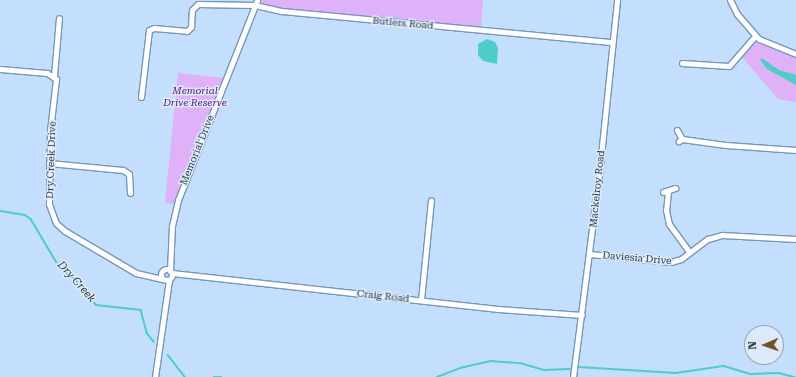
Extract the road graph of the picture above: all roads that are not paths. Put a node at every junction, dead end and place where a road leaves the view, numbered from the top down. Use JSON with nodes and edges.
{"nodes":[{"id":1,"x":617,"y":0,"type":"edge"},
{"id":2,"x":730,"y":0,"type":"edge"},
{"id":3,"x":256,"y":2,"type":"edge"},
{"id":4,"x":59,"y":18,"type":"dead end"},
{"id":5,"x":755,"y":36,"type":"junction"},
{"id":6,"x":611,"y":42,"type":"junction"},
{"id":7,"x":796,"y":54,"type":"edge"},
{"id":8,"x":681,"y":63,"type":"dead end"},
{"id":9,"x":0,"y":69,"type":"edge"},
{"id":10,"x":54,"y":76,"type":"junction"},
{"id":11,"x":141,"y":97,"type":"dead end"},
{"id":12,"x":677,"y":130,"type":"dead end"},
{"id":13,"x":796,"y":150,"type":"edge"},
{"id":14,"x":50,"y":163,"type":"junction"},
{"id":15,"x":675,"y":188,"type":"dead end"},
{"id":16,"x":130,"y":193,"type":"dead end"},
{"id":17,"x":431,"y":200,"type":"dead end"},
{"id":18,"x":796,"y":239,"type":"edge"},
{"id":19,"x":689,"y":252,"type":"junction"},
{"id":20,"x":590,"y":254,"type":"junction"},
{"id":21,"x":169,"y":260,"type":"junction"},
{"id":22,"x":163,"y":272,"type":"junction"},
{"id":23,"x":141,"y":274,"type":"junction"},
{"id":24,"x":168,"y":277,"type":"junction"},
{"id":25,"x":421,"y":300,"type":"junction"},
{"id":26,"x":582,"y":315,"type":"junction"},
{"id":27,"x":155,"y":377,"type":"edge"},
{"id":28,"x":573,"y":377,"type":"edge"}],
"edges":[{"from":1,"to":6,"type":"street","name":"Mackelroy Road"},
{"from":2,"to":5,"type":"street"},
{"from":3,"to":6,"type":"street","name":"Butlers Road"},
{"from":3,"to":11,"type":"street","name":"Butlers Road"},
{"from":3,"to":21,"type":"street","name":"Memorial Drive"},
{"from":4,"to":10,"type":"street","name":"Dry Creek Drive"},
{"from":5,"to":7,"type":"street"},
{"from":5,"to":8,"type":"street"},
{"from":6,"to":20,"type":"street","name":"Mackelroy Road"},
{"from":9,"to":10,"type":"street"},
{"from":10,"to":14,"type":"street","name":"Dry Creek Drive"},
{"from":12,"to":13,"type":"street"},
{"from":14,"to":16,"type":"street"},
{"from":14,"to":23,"type":"street","name":"Dry Creek Drive"},
{"from":15,"to":19,"type":"street"},
{"from":17,"to":25,"type":"street"},
{"from":18,"to":19,"type":"street","name":"Daviesia Drive"},
{"from":19,"to":20,"type":"street","name":"Daviesia Drive"},
{"from":20,"to":26,"type":"street","name":"Mackelroy Road"},
{"from":21,"to":22,"type":"street","name":"Memorial Drive"},
{"from":21,"to":24,"type":"street","name":"Memorial Drive"},
{"from":22,"to":23,"type":"street"},
{"from":22,"to":24,"type":"street"},
{"from":23,"to":24,"type":"street","name":"Dry Creek Drive"},
{"from":24,"to":25,"type":"street","name":"Craig Road"},
{"from":24,"to":27,"type":"street","name":"Memorial Drive"},
{"from":25,"to":26,"type":"street","name":"Craig Road"},
{"from":26,"to":28,"type":"street","name":"Mackelroy Road"}]}
